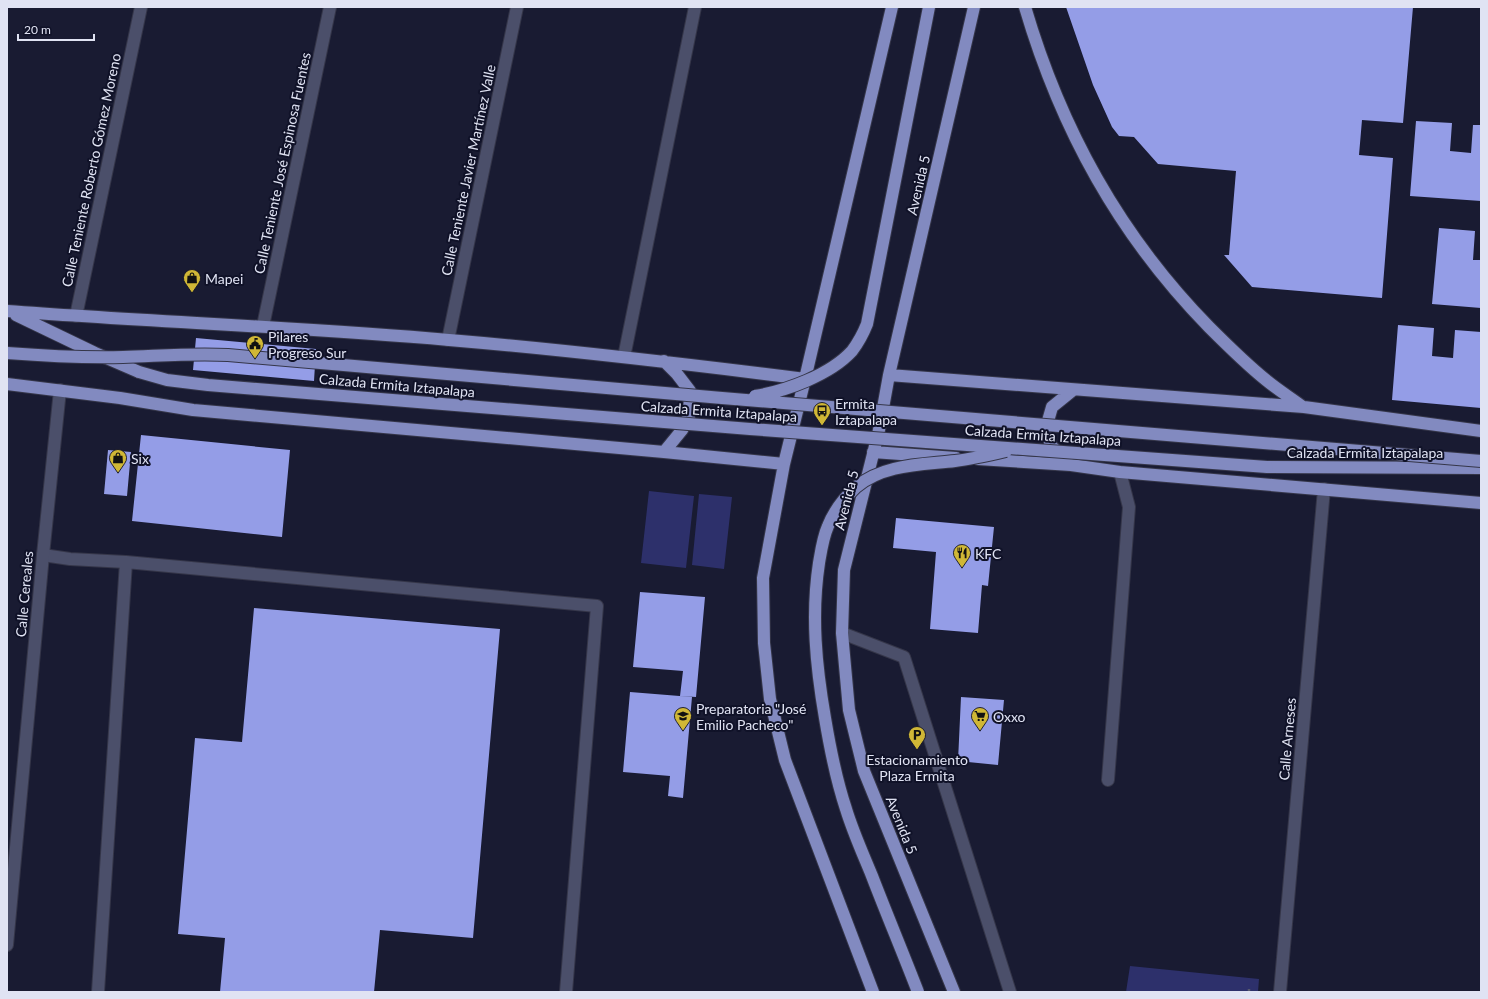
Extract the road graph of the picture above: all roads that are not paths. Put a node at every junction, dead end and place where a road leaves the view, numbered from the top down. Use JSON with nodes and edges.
{"nodes":[{"id":1,"x":141,"y":7,"type":"edge"},
{"id":2,"x":330,"y":7,"type":"edge"},
{"id":3,"x":517,"y":7,"type":"edge"},
{"id":4,"x":695,"y":7,"type":"edge"},
{"id":5,"x":892,"y":7,"type":"edge"},
{"id":6,"x":929,"y":7,"type":"edge"},
{"id":7,"x":974,"y":7,"type":"edge"},
{"id":8,"x":1025,"y":7,"type":"edge"},
{"id":9,"x":8,"y":312,"type":"edge"},
{"id":10,"x":76,"y":316,"type":"junction"},
{"id":11,"x":263,"y":326,"type":"junction"},
{"id":12,"x":448,"y":340,"type":"junction"},
{"id":13,"x":7,"y":353,"type":"edge"},
{"id":14,"x":624,"y":357,"type":"junction"},
{"id":15,"x":664,"y":361,"type":"junction"},
{"id":16,"x":890,"y":375,"type":"junction"},
{"id":17,"x":805,"y":379,"type":"junction"},
{"id":18,"x":7,"y":384,"type":"edge"},
{"id":19,"x":60,"y":390,"type":"junction"},
{"id":20,"x":1073,"y":390,"type":"junction"},
{"id":21,"x":722,"y":398,"type":"junction"},
{"id":22,"x":1304,"y":407,"type":"junction"},
{"id":23,"x":1481,"y":432,"type":"edge"},
{"id":24,"x":1016,"y":448,"type":"junction"},
{"id":25,"x":664,"y":452,"type":"junction"},
{"id":26,"x":873,"y":452,"type":"junction"},
{"id":27,"x":1481,"y":461,"type":"edge"},
{"id":28,"x":784,"y":464,"type":"junction"},
{"id":29,"x":1071,"y":465,"type":"junction"},
{"id":30,"x":1481,"y":468,"type":"edge"},
{"id":31,"x":1120,"y":472,"type":"junction"},
{"id":32,"x":1324,"y":489,"type":"junction"},
{"id":33,"x":1481,"y":503,"type":"edge"},
{"id":34,"x":43,"y":555,"type":"junction"},
{"id":35,"x":126,"y":562,"type":"junction"},
{"id":36,"x":842,"y":633,"type":"junction"},
{"id":37,"x":1108,"y":780,"type":"dead end"},
{"id":38,"x":7,"y":944,"type":"edge"},
{"id":39,"x":98,"y":992,"type":"edge"},
{"id":40,"x":566,"y":992,"type":"edge"},
{"id":41,"x":872,"y":992,"type":"edge"},
{"id":42,"x":918,"y":992,"type":"edge"},
{"id":43,"x":954,"y":992,"type":"edge"},
{"id":44,"x":1010,"y":992,"type":"edge"},
{"id":45,"x":1280,"y":992,"type":"edge"}],
"edges":[{"from":1,"to":10,"type":"street","name":"Calle Teniente Roberto Gómez Moreno"},
{"from":2,"to":11,"type":"street","name":"Calle Teniente José Espinosa Fuentes"},
{"from":3,"to":12,"type":"street","name":"Calle Teniente Javier Martínez Valle"},
{"from":4,"to":14,"type":"street"},
{"from":5,"to":17,"type":"main road"},
{"from":6,"to":21,"type":"main road","bridge":true},
{"from":7,"to":16,"type":"main road","name":"Avenida 5"},
{"from":8,"to":22,"type":"main road"},
{"from":9,"to":10,"type":"main road","name":"Calzada Ermita Iztapalapa"},
{"from":9,"to":24,"type":"main road","name":"Calzada Ermita Iztapalapa","bridge":true},
{"from":10,"to":11,"type":"main road","name":"Calzada Ermita Iztapalapa"},
{"from":11,"to":12,"type":"main road","name":"Calzada Ermita Iztapalapa"},
{"from":12,"to":14,"type":"main road","name":"Calzada Ermita Iztapalapa"},
{"from":13,"to":21,"type":"main road","name":"Calzada Ermita Iztapalapa","bridge":true},
{"from":14,"to":15,"type":"main road","name":"Calzada Ermita Iztapalapa"},
{"from":15,"to":17,"type":"main road","name":"Calzada Ermita Iztapalapa"},
{"from":15,"to":25,"type":"main road"},
{"from":16,"to":20,"type":"main road","name":"Calzada Ermita Iztapalapa"},
{"from":16,"to":26,"type":"main road","name":"Avenida 5"},
{"from":17,"to":28,"type":"main road"},
{"from":18,"to":19,"type":"main road"},
{"from":19,"to":25,"type":"main road"},
{"from":19,"to":34,"type":"street","name":"Calle Cereales"},
{"from":20,"to":22,"type":"main road","name":"Calzada Ermita Iztapalapa"},
{"from":20,"to":29,"type":"main road"},
{"from":21,"to":27,"type":"main road","name":"Calzada Ermita Iztapalapa","bridge":true},
{"from":22,"to":23,"type":"main road","name":"Calzada Ermita Iztapalapa"},
{"from":24,"to":30,"type":"main road","name":"Calzada Ermita Iztapalapa","bridge":true},
{"from":24,"to":42,"type":"main road","bridge":true},
{"from":25,"to":28,"type":"main road"},
{"from":26,"to":29,"type":"main road","name":"Calzada Ermita Iztapalapa"},
{"from":26,"to":36,"type":"main road","name":"Avenida 5"},
{"from":28,"to":41,"type":"main road"},
{"from":29,"to":31,"type":"main road","name":"Calzada Ermita Iztapalapa"},
{"from":31,"to":32,"type":"main road","name":"Calzada Ermita Iztapalapa"},
{"from":31,"to":37,"type":"street"},
{"from":32,"to":33,"type":"main road","name":"Calzada Ermita Iztapalapa"},
{"from":32,"to":45,"type":"street","name":"Calle Arneses"},
{"from":34,"to":35,"type":"street"},
{"from":34,"to":38,"type":"street","name":"Calle Cereales"},
{"from":35,"to":39,"type":"street"},
{"from":35,"to":40,"type":"street"},
{"from":36,"to":43,"type":"main road","name":"Avenida 5"},
{"from":36,"to":44,"type":"street"}]}
